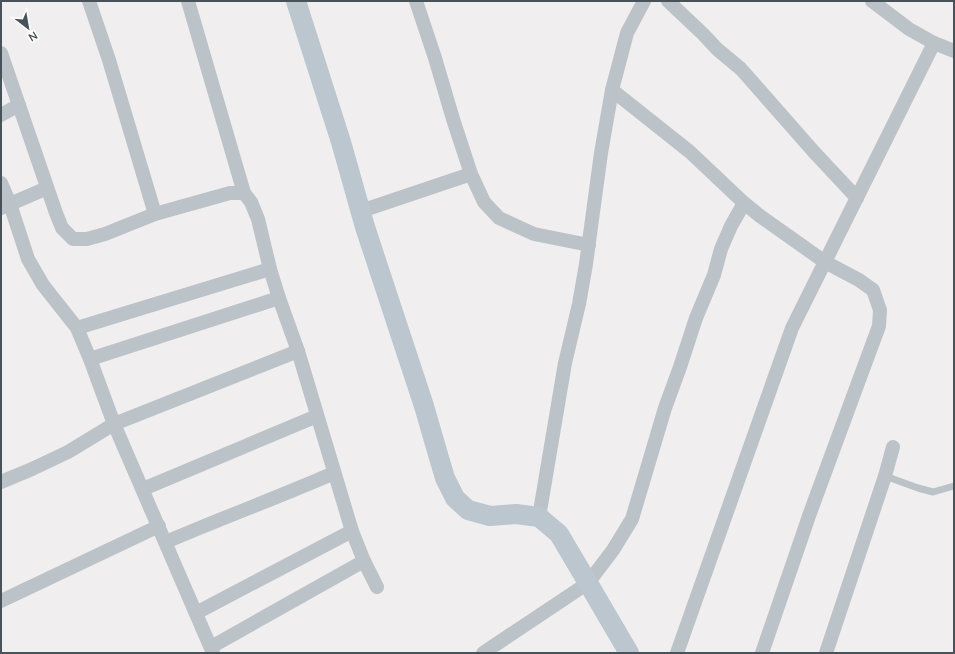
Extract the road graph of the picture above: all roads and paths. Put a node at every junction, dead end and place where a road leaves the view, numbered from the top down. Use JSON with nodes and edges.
{"nodes":[{"id":1,"x":89,"y":1,"type":"edge"},
{"id":2,"x":188,"y":1,"type":"edge"},
{"id":3,"x":296,"y":1,"type":"edge"},
{"id":4,"x":416,"y":1,"type":"edge"},
{"id":5,"x":644,"y":1,"type":"edge"},
{"id":6,"x":668,"y":1,"type":"edge"},
{"id":7,"x":872,"y":1,"type":"edge"},
{"id":8,"x":934,"y":43,"type":"junction"},
{"id":9,"x":954,"y":51,"type":"edge"},
{"id":10,"x":1,"y":53,"type":"edge"},
{"id":11,"x":612,"y":90,"type":"junction"},
{"id":12,"x":19,"y":105,"type":"junction"},
{"id":13,"x":1,"y":115,"type":"edge"},
{"id":14,"x":472,"y":174,"type":"junction"},
{"id":15,"x":1,"y":183,"type":"edge"},
{"id":16,"x":47,"y":188,"type":"junction"},
{"id":17,"x":244,"y":193,"type":"junction"},
{"id":18,"x":857,"y":198,"type":"junction"},
{"id":19,"x":744,"y":203,"type":"junction"},
{"id":20,"x":6,"y":206,"type":"edge"},
{"id":21,"x":361,"y":211,"type":"junction"},
{"id":22,"x":155,"y":214,"type":"junction"},
{"id":23,"x":589,"y":245,"type":"junction"},
{"id":24,"x":825,"y":262,"type":"junction"},
{"id":25,"x":270,"y":269,"type":"junction"},
{"id":26,"x":279,"y":298,"type":"junction"},
{"id":27,"x":77,"y":328,"type":"junction"},
{"id":28,"x":298,"y":351,"type":"junction"},
{"id":29,"x":90,"y":359,"type":"junction"},
{"id":30,"x":317,"y":416,"type":"junction"},
{"id":31,"x":114,"y":424,"type":"junction"},
{"id":32,"x":893,"y":447,"type":"dead end"},
{"id":33,"x":334,"y":473,"type":"junction"},
{"id":34,"x":885,"y":476,"type":"junction"},
{"id":35,"x":1,"y":482,"type":"edge"},
{"id":36,"x":954,"y":486,"type":"edge"},
{"id":37,"x":143,"y":489,"type":"junction"},
{"id":38,"x":539,"y":517,"type":"junction"},
{"id":39,"x":159,"y":526,"type":"junction"},
{"id":40,"x":352,"y":531,"type":"junction"},
{"id":41,"x":166,"y":542,"type":"junction"},
{"id":42,"x":364,"y":561,"type":"junction"},
{"id":43,"x":588,"y":583,"type":"junction"},
{"id":44,"x":377,"y":587,"type":"dead end"},
{"id":45,"x":1,"y":601,"type":"edge"},
{"id":46,"x":196,"y":613,"type":"junction"},
{"id":47,"x":212,"y":650,"type":"edge"},
{"id":48,"x":483,"y":653,"type":"edge"},
{"id":49,"x":629,"y":653,"type":"edge"},
{"id":50,"x":677,"y":653,"type":"edge"},
{"id":51,"x":762,"y":653,"type":"edge"},
{"id":52,"x":826,"y":653,"type":"edge"}],
"edges":[{"from":1,"to":22,"type":"street"},
{"from":2,"to":17,"type":"street"},
{"from":3,"to":21,"type":"street"},
{"from":4,"to":14,"type":"street"},
{"from":5,"to":11,"type":"street"},
{"from":6,"to":18,"type":"street"},
{"from":7,"to":8,"type":"street"},
{"from":8,"to":9,"type":"street"},
{"from":8,"to":18,"type":"street"},
{"from":10,"to":12,"type":"street"},
{"from":11,"to":19,"type":"street"},
{"from":11,"to":23,"type":"street"},
{"from":12,"to":13,"type":"street"},
{"from":12,"to":16,"type":"street"},
{"from":14,"to":21,"type":"street"},
{"from":14,"to":23,"type":"street"},
{"from":15,"to":20,"type":"street"},
{"from":16,"to":20,"type":"street"},
{"from":16,"to":22,"type":"street"},
{"from":17,"to":22,"type":"street"},
{"from":17,"to":25,"type":"street"},
{"from":18,"to":24,"type":"street"},
{"from":19,"to":24,"type":"street"},
{"from":19,"to":43,"type":"street"},
{"from":20,"to":27,"type":"street"},
{"from":21,"to":38,"type":"street"},
{"from":23,"to":38,"type":"street"},
{"from":24,"to":50,"type":"street"},
{"from":24,"to":51,"type":"street"},
{"from":25,"to":26,"type":"street"},
{"from":25,"to":27,"type":"street"},
{"from":26,"to":28,"type":"street"},
{"from":26,"to":29,"type":"street"},
{"from":27,"to":29,"type":"street"},
{"from":28,"to":30,"type":"street"},
{"from":28,"to":31,"type":"street"},
{"from":29,"to":31,"type":"street"},
{"from":30,"to":33,"type":"street"},
{"from":30,"to":37,"type":"street"},
{"from":31,"to":35,"type":"street"},
{"from":31,"to":37,"type":"street"},
{"from":32,"to":34,"type":"street"},
{"from":33,"to":40,"type":"street"},
{"from":33,"to":41,"type":"street"},
{"from":34,"to":36,"type":"lane"},
{"from":34,"to":52,"type":"street"},
{"from":37,"to":39,"type":"street"},
{"from":38,"to":43,"type":"street"},
{"from":39,"to":41,"type":"street"},
{"from":39,"to":45,"type":"street"},
{"from":40,"to":42,"type":"street"},
{"from":40,"to":46,"type":"street"},
{"from":41,"to":46,"type":"street"},
{"from":42,"to":44,"type":"street"},
{"from":42,"to":47,"type":"street"},
{"from":43,"to":48,"type":"street"},
{"from":43,"to":49,"type":"street"},
{"from":46,"to":47,"type":"street"}]}
